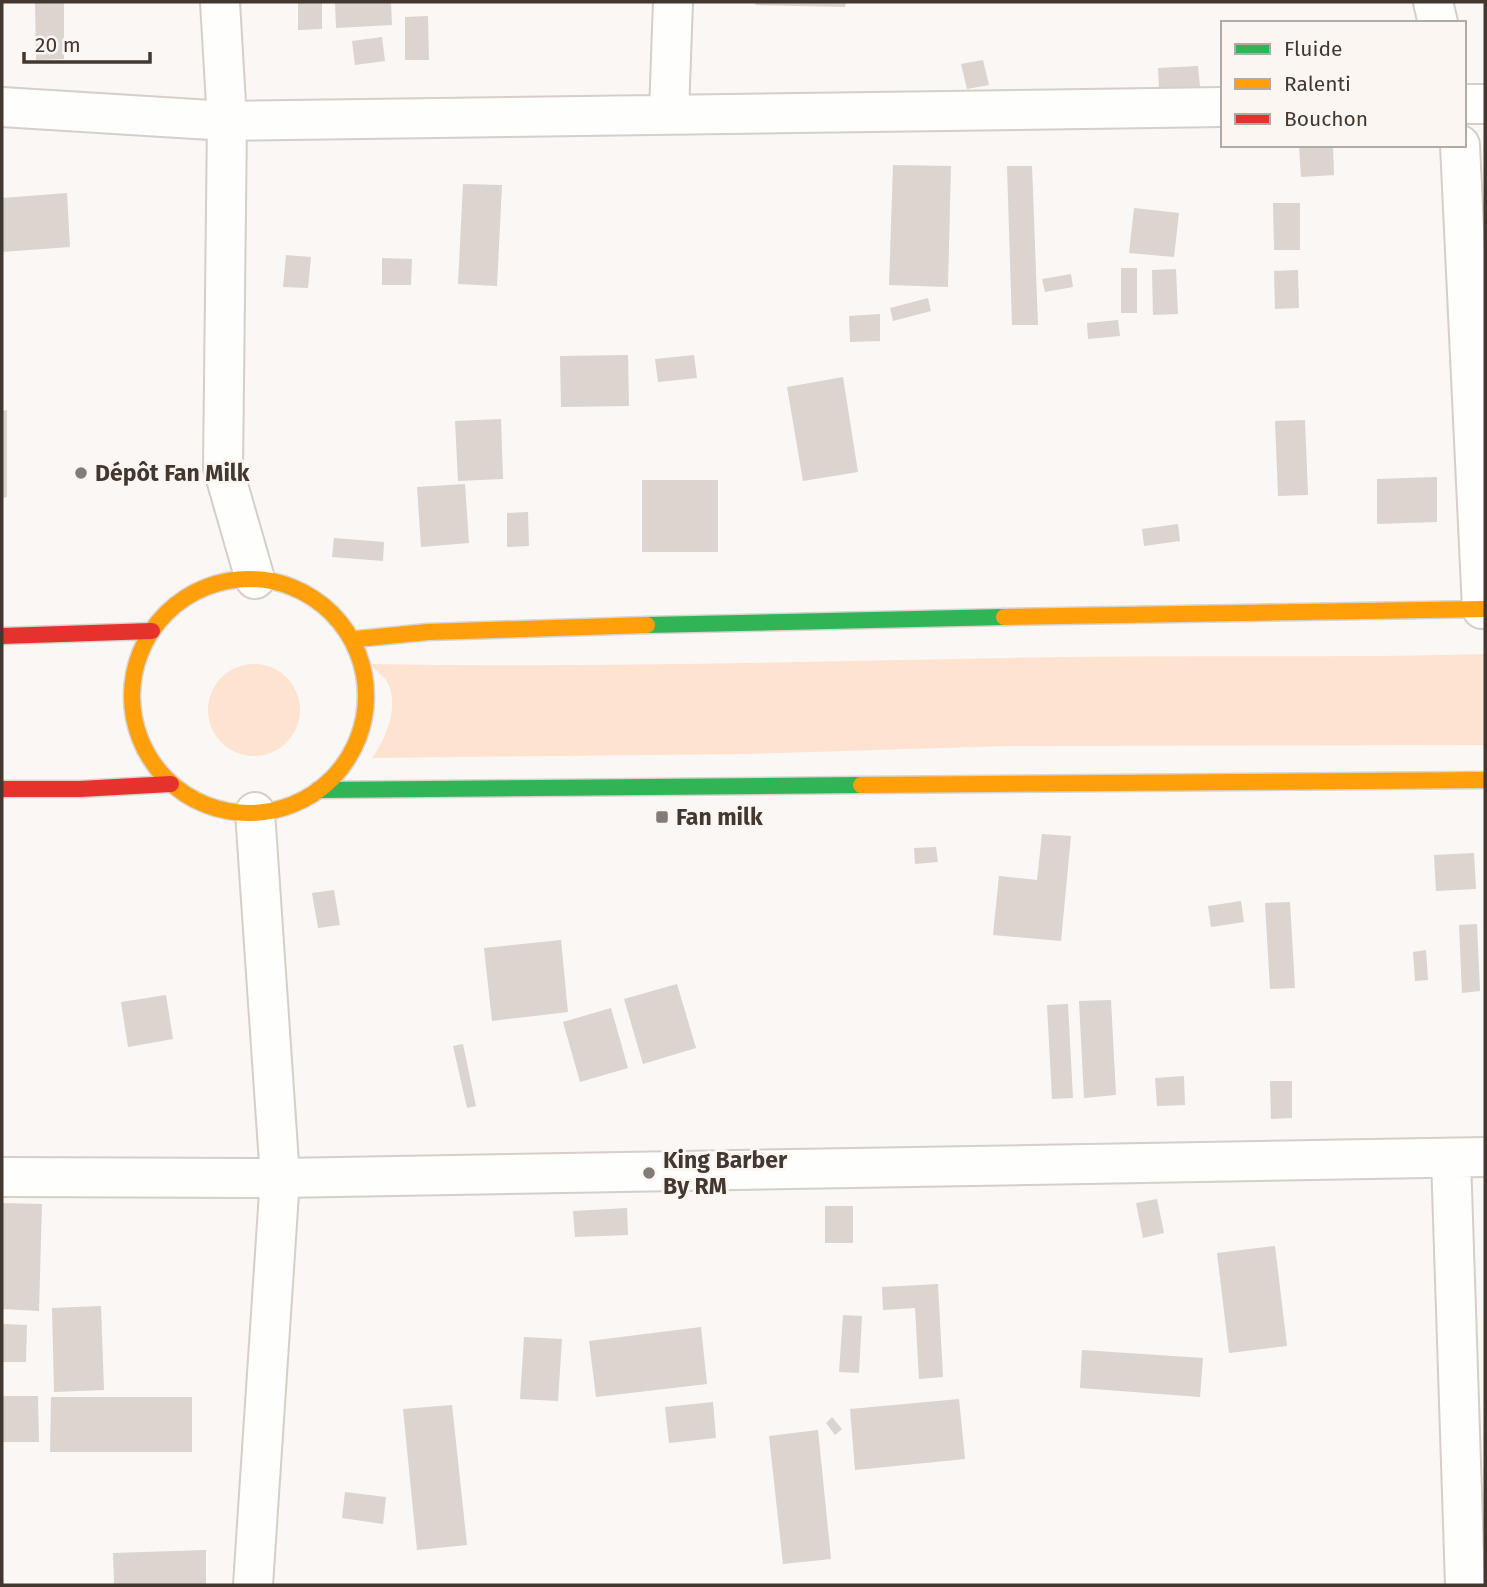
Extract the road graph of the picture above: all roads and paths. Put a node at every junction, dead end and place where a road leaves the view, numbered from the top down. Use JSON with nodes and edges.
{"nodes":[{"id":1,"x":220,"y":2,"type":"edge"},
{"id":2,"x":673,"y":2,"type":"edge"},
{"id":3,"x":1433,"y":2,"type":"edge"},
{"id":4,"x":1438,"y":21,"type":"edge"},
{"id":5,"x":1466,"y":104,"type":"edge"},
{"id":6,"x":1485,"y":104,"type":"edge"},
{"id":7,"x":2,"y":107,"type":"edge"},
{"id":8,"x":1221,"y":107,"type":"edge"},
{"id":9,"x":669,"y":113,"type":"junction"},
{"id":10,"x":227,"y":121,"type":"junction"},
{"id":11,"x":1460,"y":147,"type":"edge"},
{"id":12,"x":255,"y":579,"type":"junction"},
{"id":13,"x":1484,"y":609,"type":"edge"},
{"id":14,"x":152,"y":631,"type":"junction"},
{"id":15,"x":2,"y":636,"type":"edge"},
{"id":16,"x":356,"y":639,"type":"junction"},
{"id":17,"x":1485,"y":780,"type":"edge"},
{"id":18,"x":171,"y":784,"type":"junction"},
{"id":19,"x":2,"y":789,"type":"edge"},
{"id":20,"x":318,"y":790,"type":"junction"},
{"id":21,"x":256,"y":812,"type":"junction"},
{"id":22,"x":1468,"y":1157,"type":"edge"},
{"id":23,"x":2,"y":1177,"type":"edge"},
{"id":24,"x":280,"y":1178,"type":"junction"},
{"id":25,"x":253,"y":1585,"type":"edge"},
{"id":26,"x":1465,"y":1585,"type":"edge"}],
"edges":[{"from":1,"to":10,"type":"street"},
{"from":2,"to":9,"type":"street"},
{"from":3,"to":4,"type":"street"},
{"from":5,"to":6,"type":"street"},
{"from":7,"to":10,"type":"street"},
{"from":8,"to":9,"type":"street"},
{"from":9,"to":10,"type":"street"},
{"from":10,"to":12,"type":"street"},
{"from":11,"to":13,"type":"street"},
{"from":12,"to":14,"type":"main road"},
{"from":12,"to":16,"type":"main road"},
{"from":13,"to":16,"type":"main road"},
{"from":14,"to":15,"type":"main road"},
{"from":14,"to":18,"type":"main road"},
{"from":16,"to":20,"type":"main road"},
{"from":17,"to":20,"type":"main road"},
{"from":18,"to":19,"type":"main road"},
{"from":18,"to":21,"type":"main road"},
{"from":20,"to":21,"type":"main road"},
{"from":21,"to":24,"type":"street"},
{"from":22,"to":24,"type":"street"},
{"from":22,"to":26,"type":"street"},
{"from":23,"to":24,"type":"street"},
{"from":24,"to":25,"type":"street"}]}
